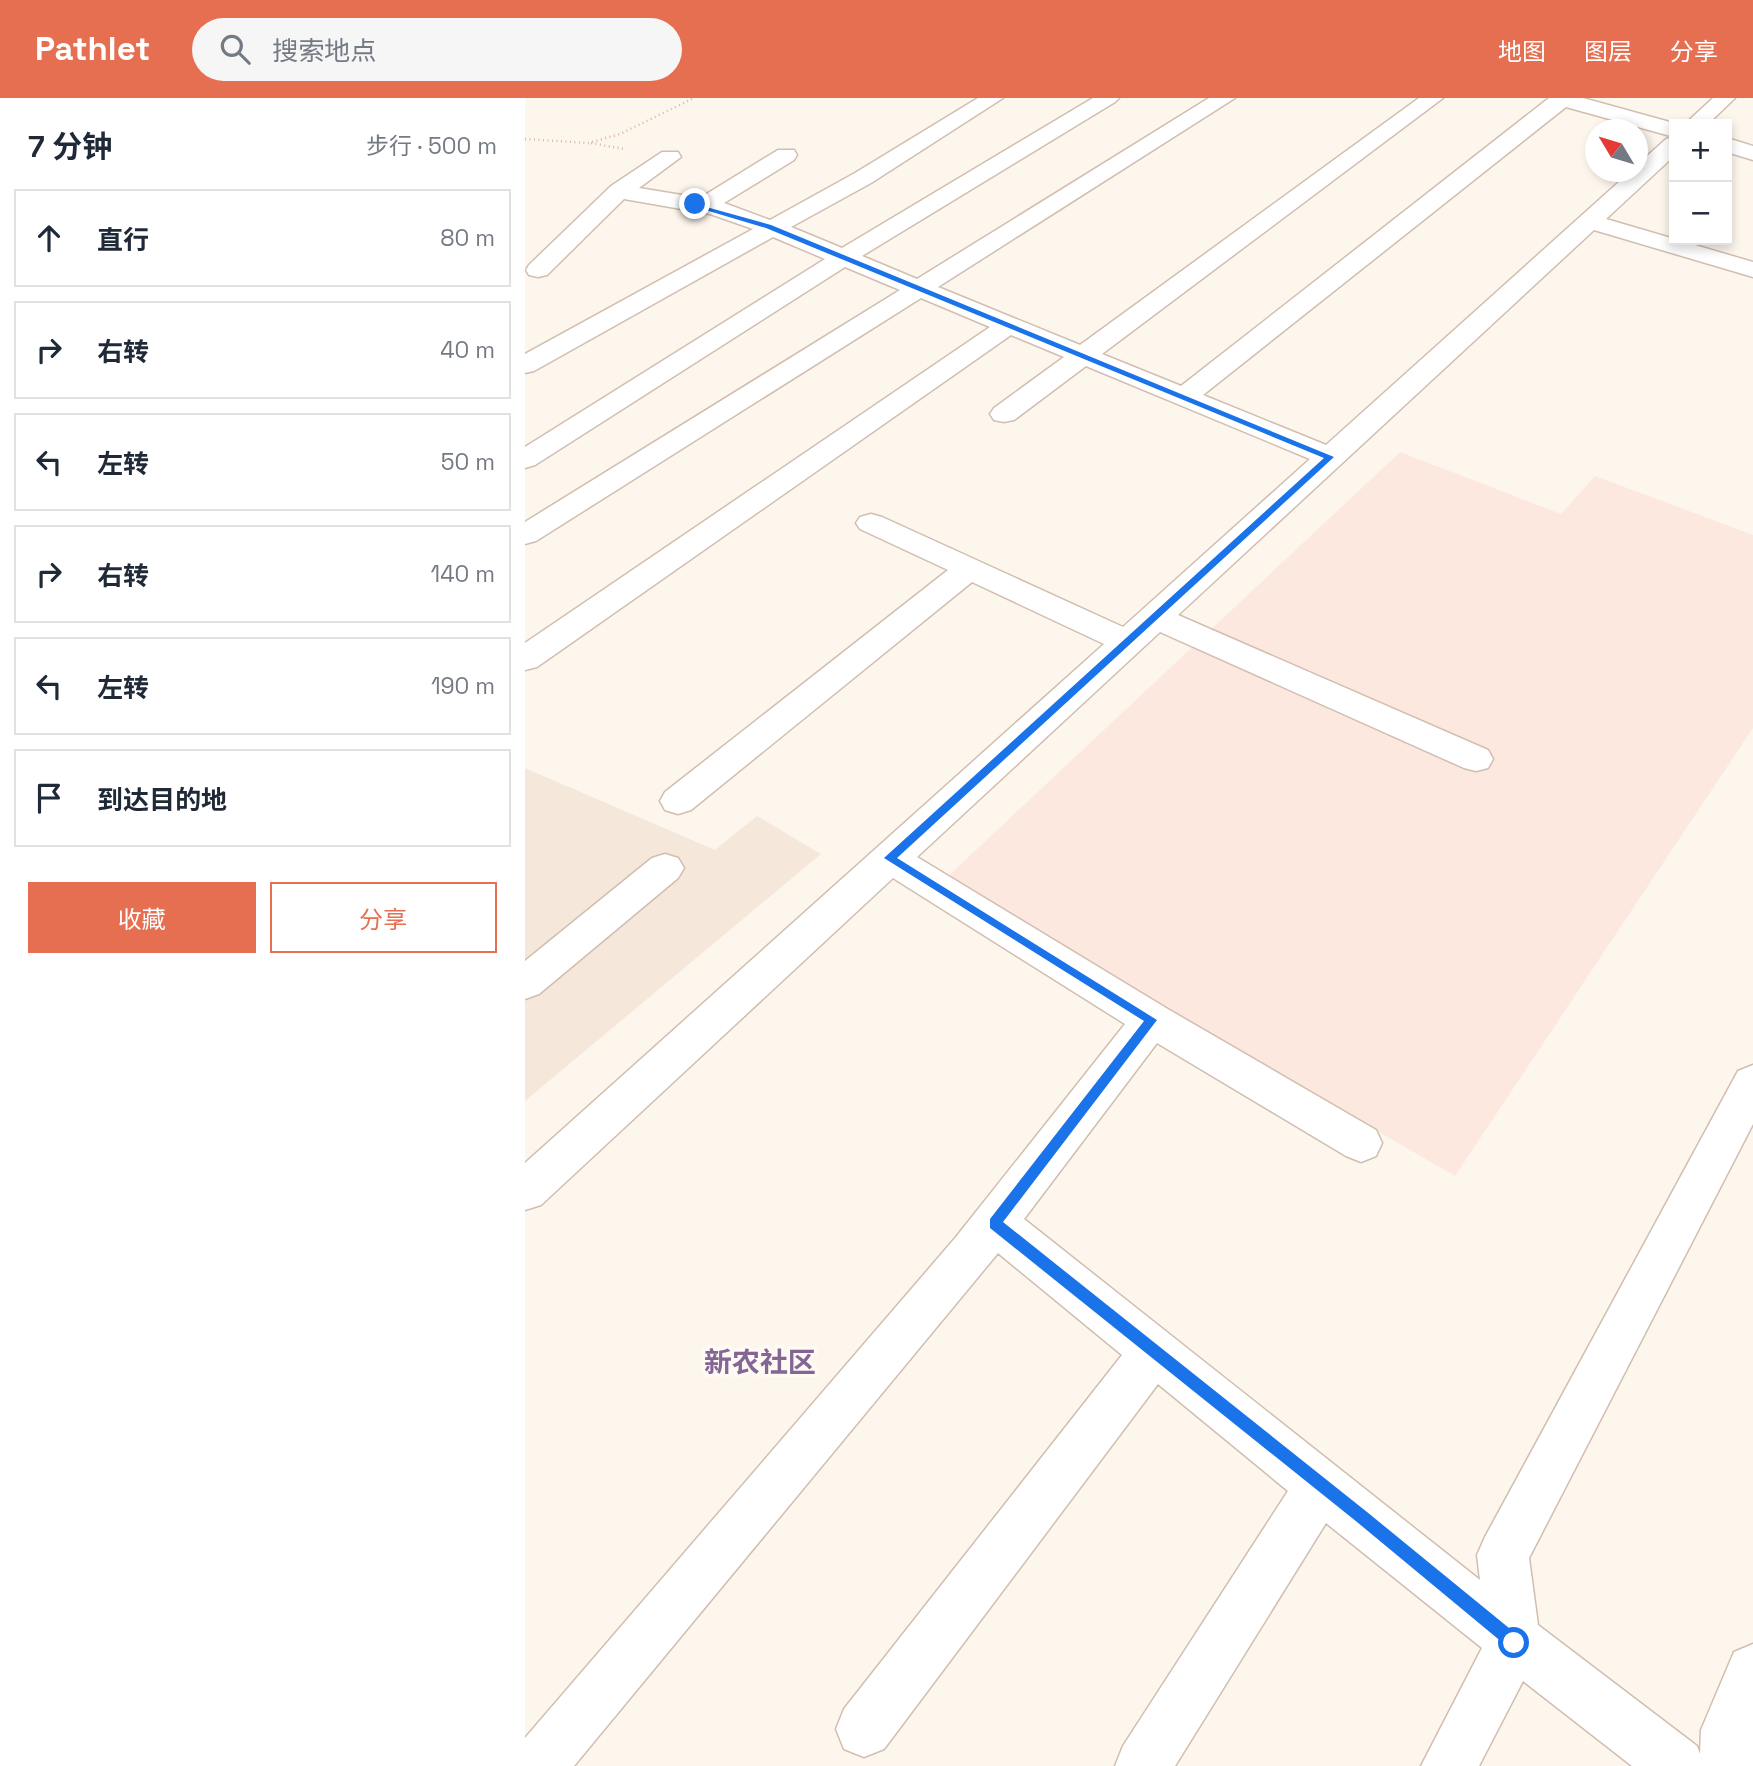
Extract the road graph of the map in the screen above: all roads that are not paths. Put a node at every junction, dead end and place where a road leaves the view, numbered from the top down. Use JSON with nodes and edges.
{"nodes":[{"id":1,"x":993,"y":98,"type":"edge"},
{"id":2,"x":1108,"y":98,"type":"edge"},
{"id":3,"x":1224,"y":98,"type":"edge"},
{"id":4,"x":1433,"y":98,"type":"edge"},
{"id":5,"x":1725,"y":98,"type":"edge"},
{"id":6,"x":1561,"y":99,"type":"edge"},
{"id":7,"x":1595,"y":102,"type":"edge"},
{"id":8,"x":1702,"y":119,"type":"edge"},
{"id":9,"x":1669,"y":128,"type":"edge"},
{"id":10,"x":1732,"y":147,"type":"edge"},
{"id":11,"x":1669,"y":149,"type":"edge"},
{"id":12,"x":1753,"y":153,"type":"edge"},
{"id":13,"x":786,"y":155,"type":"dead end"},
{"id":14,"x":670,"y":157,"type":"dead end"},
{"id":15,"x":619,"y":191,"type":"junction"},
{"id":16,"x":704,"y":206,"type":"junction"},
{"id":17,"x":1589,"y":221,"type":"junction"},
{"id":18,"x":773,"y":228,"type":"junction"},
{"id":19,"x":843,"y":258,"type":"junction"},
{"id":20,"x":538,"y":270,"type":"dead end"},
{"id":21,"x":1753,"y":270,"type":"edge"},
{"id":22,"x":921,"y":290,"type":"junction"},
{"id":23,"x":1009,"y":325,"type":"junction"},
{"id":24,"x":1084,"y":356,"type":"junction"},
{"id":25,"x":525,"y":365,"type":"edge"},
{"id":26,"x":1184,"y":397,"type":"junction"},
{"id":27,"x":1004,"y":414,"type":"dead end"},
{"id":28,"x":1330,"y":457,"type":"junction"},
{"id":29,"x":525,"y":459,"type":"edge"},
{"id":30,"x":871,"y":523,"type":"dead end"},
{"id":31,"x":525,"y":535,"type":"edge"},
{"id":32,"x":970,"y":568,"type":"junction"},
{"id":33,"x":1156,"y":617,"type":"junction"},
{"id":34,"x":1128,"y":642,"type":"junction"},
{"id":35,"x":525,"y":659,"type":"edge"},
{"id":36,"x":1476,"y":759,"type":"dead end"},
{"id":37,"x":678,"y":802,"type":"dead end"},
{"id":38,"x":890,"y":858,"type":"junction"},
{"id":39,"x":665,"y":868,"type":"dead end"},
{"id":40,"x":525,"y":984,"type":"edge"},
{"id":41,"x":1151,"y":1020,"type":"junction"},
{"id":42,"x":1753,"y":1083,"type":"edge"},
{"id":43,"x":1361,"y":1143,"type":"dead end"},
{"id":44,"x":525,"y":1191,"type":"edge"},
{"id":45,"x":995,"y":1223,"type":"junction"},
{"id":46,"x":1154,"y":1351,"type":"junction"},
{"id":47,"x":1321,"y":1485,"type":"junction"},
{"id":48,"x":1514,"y":1643,"type":"junction"},
{"id":49,"x":1753,"y":1671,"type":"edge"},
{"id":50,"x":865,"y":1729,"type":"dead end"},
{"id":51,"x":538,"y":1766,"type":"edge"},
{"id":52,"x":1143,"y":1766,"type":"edge"},
{"id":53,"x":1449,"y":1766,"type":"edge"},
{"id":54,"x":1677,"y":1766,"type":"edge"},
{"id":55,"x":1727,"y":1766,"type":"edge"}],
"edges":[{"from":1,"to":18,"type":"street"},
{"from":2,"to":19,"type":"street"},
{"from":3,"to":22,"type":"street"},
{"from":4,"to":24,"type":"street"},
{"from":5,"to":8,"type":"street"},
{"from":6,"to":7,"type":"street"},
{"from":6,"to":26,"type":"street"},
{"from":7,"to":9,"type":"street"},
{"from":10,"to":12,"type":"street"},
{"from":11,"to":17,"type":"street"},
{"from":13,"to":16,"type":"street"},
{"from":14,"to":15,"type":"street"},
{"from":15,"to":16,"type":"street"},
{"from":15,"to":20,"type":"street"},
{"from":16,"to":18,"type":"street"},
{"from":17,"to":21,"type":"street"},
{"from":17,"to":28,"type":"street"},
{"from":18,"to":19,"type":"street"},
{"from":18,"to":25,"type":"street"},
{"from":19,"to":22,"type":"street"},
{"from":19,"to":29,"type":"street"},
{"from":22,"to":23,"type":"street"},
{"from":22,"to":31,"type":"street"},
{"from":23,"to":24,"type":"street"},
{"from":23,"to":35,"type":"street"},
{"from":24,"to":26,"type":"street"},
{"from":24,"to":27,"type":"street"},
{"from":26,"to":28,"type":"street"},
{"from":28,"to":33,"type":"street"},
{"from":30,"to":32,"type":"street"},
{"from":32,"to":34,"type":"street"},
{"from":32,"to":37,"type":"street"},
{"from":33,"to":34,"type":"street"},
{"from":33,"to":36,"type":"street"},
{"from":34,"to":38,"type":"street"},
{"from":38,"to":41,"type":"street"},
{"from":38,"to":44,"type":"street"},
{"from":39,"to":40,"type":"street"},
{"from":41,"to":43,"type":"street"},
{"from":41,"to":45,"type":"street"},
{"from":42,"to":48,"type":"street"},
{"from":45,"to":46,"type":"street"},
{"from":45,"to":51,"type":"street"},
{"from":46,"to":47,"type":"street"},
{"from":46,"to":50,"type":"street"},
{"from":47,"to":48,"type":"street"},
{"from":47,"to":52,"type":"street"},
{"from":48,"to":53,"type":"street"},
{"from":48,"to":54,"type":"street"},
{"from":49,"to":55,"type":"street"}]}
